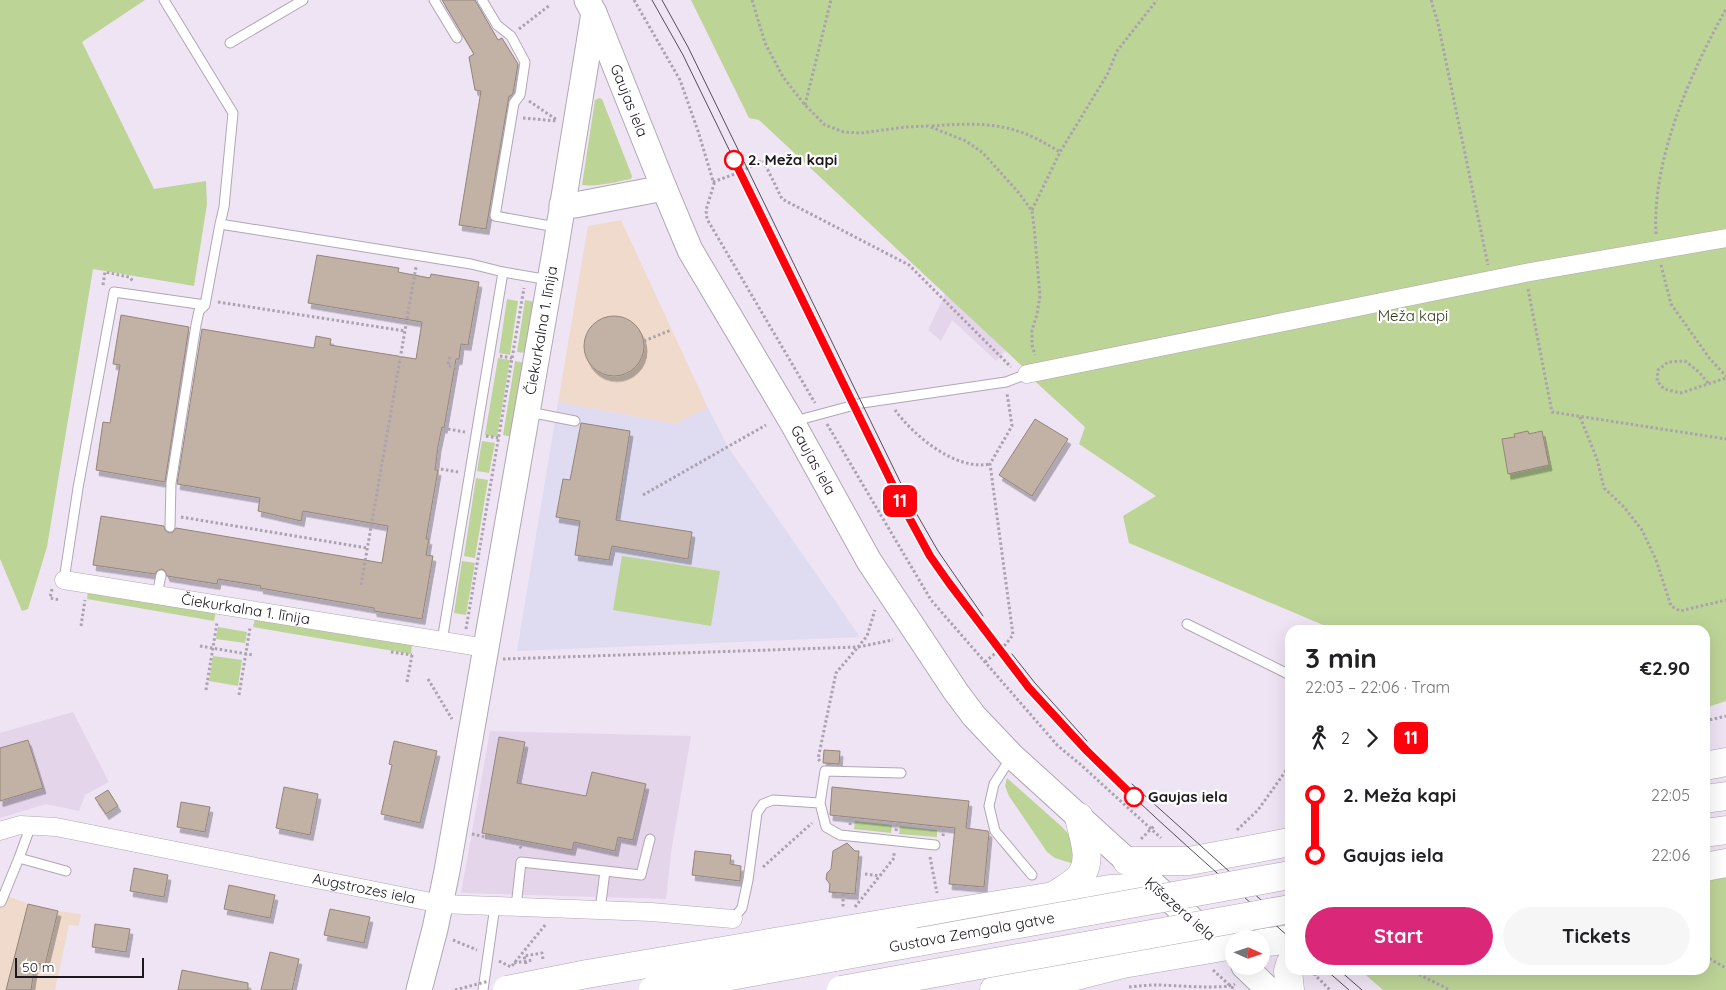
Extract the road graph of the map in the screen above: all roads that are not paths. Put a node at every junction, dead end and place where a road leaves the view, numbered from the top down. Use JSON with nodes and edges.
{"nodes":[{"id":1,"x":164,"y":0,"type":"edge"},
{"id":2,"x":303,"y":0,"type":"edge"},
{"id":3,"x":434,"y":0,"type":"edge"},
{"id":4,"x":482,"y":0,"type":"edge"},
{"id":5,"x":590,"y":6,"type":"edge"},
{"id":6,"x":457,"y":38,"type":"dead end"},
{"id":7,"x":230,"y":43,"type":"dead end"},
{"id":8,"x":664,"y":188,"type":"junction"},
{"id":9,"x":560,"y":216,"type":"junction"},
{"id":10,"x":220,"y":224,"type":"junction"},
{"id":11,"x":1726,"y":238,"type":"edge"},
{"id":12,"x":503,"y":272,"type":"junction"},
{"id":13,"x":536,"y":289,"type":"junction"},
{"id":14,"x":205,"y":306,"type":"junction"},
{"id":15,"x":1028,"y":373,"type":"joint"},
{"id":16,"x":526,"y":412,"type":"junction"},
{"id":17,"x":575,"y":421,"type":"dead end"},
{"id":18,"x":792,"y":422,"type":"junction"},
{"id":19,"x":170,"y":527,"type":"dead end"},
{"id":20,"x":161,"y":575,"type":"dead end"},
{"id":21,"x":64,"y":580,"type":"joint"},
{"id":22,"x":158,"y":596,"type":"junction"},
{"id":23,"x":1187,"y":624,"type":"dead end"},
{"id":24,"x":442,"y":641,"type":"junction"},
{"id":25,"x":482,"y":650,"type":"junction"},
{"id":26,"x":1285,"y":673,"type":"edge"},
{"id":27,"x":1012,"y":756,"type":"junction"},
{"id":28,"x":1726,"y":762,"type":"edge"},
{"id":29,"x":1710,"y":765,"type":"edge"},
{"id":30,"x":900,"y":773,"type":"dead end"},
{"id":31,"x":1726,"y":796,"type":"edge"},
{"id":32,"x":1710,"y":798,"type":"edge"},
{"id":33,"x":820,"y":803,"type":"junction"},
{"id":34,"x":1079,"y":817,"type":"junction"},
{"id":35,"x":31,"y":825,"type":"junction"},
{"id":36,"x":1726,"y":830,"type":"edge"},
{"id":37,"x":0,"y":831,"type":"edge"},
{"id":38,"x":1710,"y":832,"type":"edge"},
{"id":39,"x":650,"y":838,"type":"dead end"},
{"id":40,"x":1285,"y":843,"type":"edge"},
{"id":41,"x":936,"y":845,"type":"road end"},
{"id":42,"x":19,"y":858,"type":"junction"},
{"id":43,"x":1126,"y":861,"type":"junction"},
{"id":44,"x":1189,"y":861,"type":"junction"},
{"id":45,"x":1726,"y":863,"type":"edge"},
{"id":46,"x":1710,"y":866,"type":"edge"},
{"id":47,"x":66,"y":871,"type":"dead end"},
{"id":48,"x":605,"y":871,"type":"junction"},
{"id":49,"x":1032,"y":876,"type":"dead end"},
{"id":50,"x":1285,"y":876,"type":"edge"},
{"id":51,"x":1054,"y":896,"type":"junction"},
{"id":52,"x":1165,"y":896,"type":"junction"},
{"id":53,"x":1,"y":902,"type":"edge"},
{"id":54,"x":441,"y":904,"type":"junction"},
{"id":55,"x":495,"y":906,"type":"junction"},
{"id":56,"x":516,"y":907,"type":"junction"},
{"id":57,"x":600,"y":910,"type":"junction"},
{"id":58,"x":1285,"y":910,"type":"edge"},
{"id":59,"x":733,"y":919,"type":"joint"},
{"id":60,"x":1285,"y":940,"type":"edge"},
{"id":61,"x":1270,"y":942,"type":"edge"},
{"id":62,"x":1225,"y":945,"type":"edge"},
{"id":63,"x":1225,"y":950,"type":"edge"},
{"id":64,"x":1253,"y":975,"type":"edge"},
{"id":65,"x":1288,"y":975,"type":"edge"},
{"id":66,"x":1122,"y":976,"type":"junction"},
{"id":67,"x":1078,"y":984,"type":"edge"},
{"id":68,"x":419,"y":990,"type":"edge"},
{"id":69,"x":483,"y":990,"type":"edge"},
{"id":70,"x":507,"y":990,"type":"edge"},
{"id":71,"x":653,"y":990,"type":"edge"},
{"id":72,"x":841,"y":990,"type":"edge"},
{"id":73,"x":994,"y":990,"type":"edge"},
{"id":74,"x":1269,"y":990,"type":"edge"},
{"id":75,"x":1290,"y":990,"type":"edge"}],
"edges":[{"from":1,"to":10,"type":"lane"},
{"from":2,"to":7,"type":"lane"},
{"from":3,"to":6,"type":"lane"},
{"from":4,"to":9,"type":"lane"},
{"from":5,"to":8,"type":"street","name":"Gaujas iela"},
{"from":5,"to":9,"type":"street","name":"Čiekurkalna 1. līnija"},
{"from":8,"to":9,"type":"street"},
{"from":8,"to":18,"type":"street","name":"Gaujas iela"},
{"from":9,"to":13,"type":"street","name":"Čiekurkalna 1. līnija"},
{"from":10,"to":12,"type":"lane"},
{"from":10,"to":14,"type":"lane"},
{"from":11,"to":15,"type":"street"},
{"from":12,"to":13,"type":"lane"},
{"from":12,"to":24,"type":"lane"},
{"from":13,"to":16,"type":"street","name":"Čiekurkalna 1. līnija"},
{"from":14,"to":19,"type":"lane"},
{"from":14,"to":21,"type":"lane"},
{"from":15,"to":18,"type":"lane"},
{"from":16,"to":17,"type":"lane"},
{"from":16,"to":25,"type":"street","name":"Čiekurkalna 1. līnija"},
{"from":18,"to":27,"type":"street","name":"Gaujas iela"},
{"from":20,"to":22,"type":"lane"},
{"from":21,"to":22,"type":"street","name":"Čiekurkalna 1. līnija"},
{"from":22,"to":24,"type":"street","name":"Čiekurkalna 1. līnija"},
{"from":23,"to":26,"type":"lane"},
{"from":24,"to":25,"type":"street","name":"Čiekurkalna 1. līnija"},
{"from":25,"to":54,"type":"street","name":"Čiekurkalna 1. līnija"},
{"from":27,"to":34,"type":"street","name":"Gaujas iela"},
{"from":27,"to":49,"type":"lane"},
{"from":28,"to":29,"type":"main road"},
{"from":30,"to":33,"type":"lane"},
{"from":31,"to":32,"type":"main road"},
{"from":33,"to":41,"type":"lane"},
{"from":33,"to":59,"type":"lane"},
{"from":34,"to":43,"type":"street","name":"Gaujas iela"},
{"from":34,"to":51,"type":"main road"},
{"from":35,"to":37,"type":"street","name":"Augstrozes iela"},
{"from":35,"to":42,"type":"lane"},
{"from":35,"to":54,"type":"street","name":"Augstrozes iela"},
{"from":36,"to":38,"type":"main road"},
{"from":39,"to":48,"type":"lane"},
{"from":40,"to":44,"type":"main road"},
{"from":42,"to":47,"type":"lane"},
{"from":42,"to":53,"type":"lane"},
{"from":43,"to":44,"type":"main road"},
{"from":43,"to":52,"type":"street","name":"Ķīšezera iela"},
{"from":44,"to":52,"type":"main road"},
{"from":45,"to":46,"type":"main road"},
{"from":48,"to":56,"type":"lane"},
{"from":48,"to":57,"type":"lane"},
{"from":50,"to":71,"type":"main road","name":"Gustava Zemgala gatve","bridge":true},
{"from":51,"to":52,"type":"main road"},
{"from":51,"to":70,"type":"main road","bridge":true},
{"from":52,"to":62,"type":"street","name":"Ķīšezera iela"},
{"from":52,"to":66,"type":"main road"},
{"from":54,"to":55,"type":"street","name":"Augstrozes iela"},
{"from":54,"to":68,"type":"street","name":"Čiekurkalna 1. līnija"},
{"from":55,"to":56,"type":"street","name":"Augstrozes iela"},
{"from":55,"to":69,"type":"lane"},
{"from":56,"to":57,"type":"street","name":"Augstrozes iela"},
{"from":57,"to":59,"type":"street","name":"Augstrozes iela"},
{"from":58,"to":72,"type":"main road","bridge":true},
{"from":60,"to":61,"type":"main road"},
{"from":63,"to":66,"type":"main road"},
{"from":64,"to":74,"type":"street"},
{"from":65,"to":75,"type":"main road"},
{"from":66,"to":67,"type":"main road"},
{"from":67,"to":73,"type":"main road"}]}
